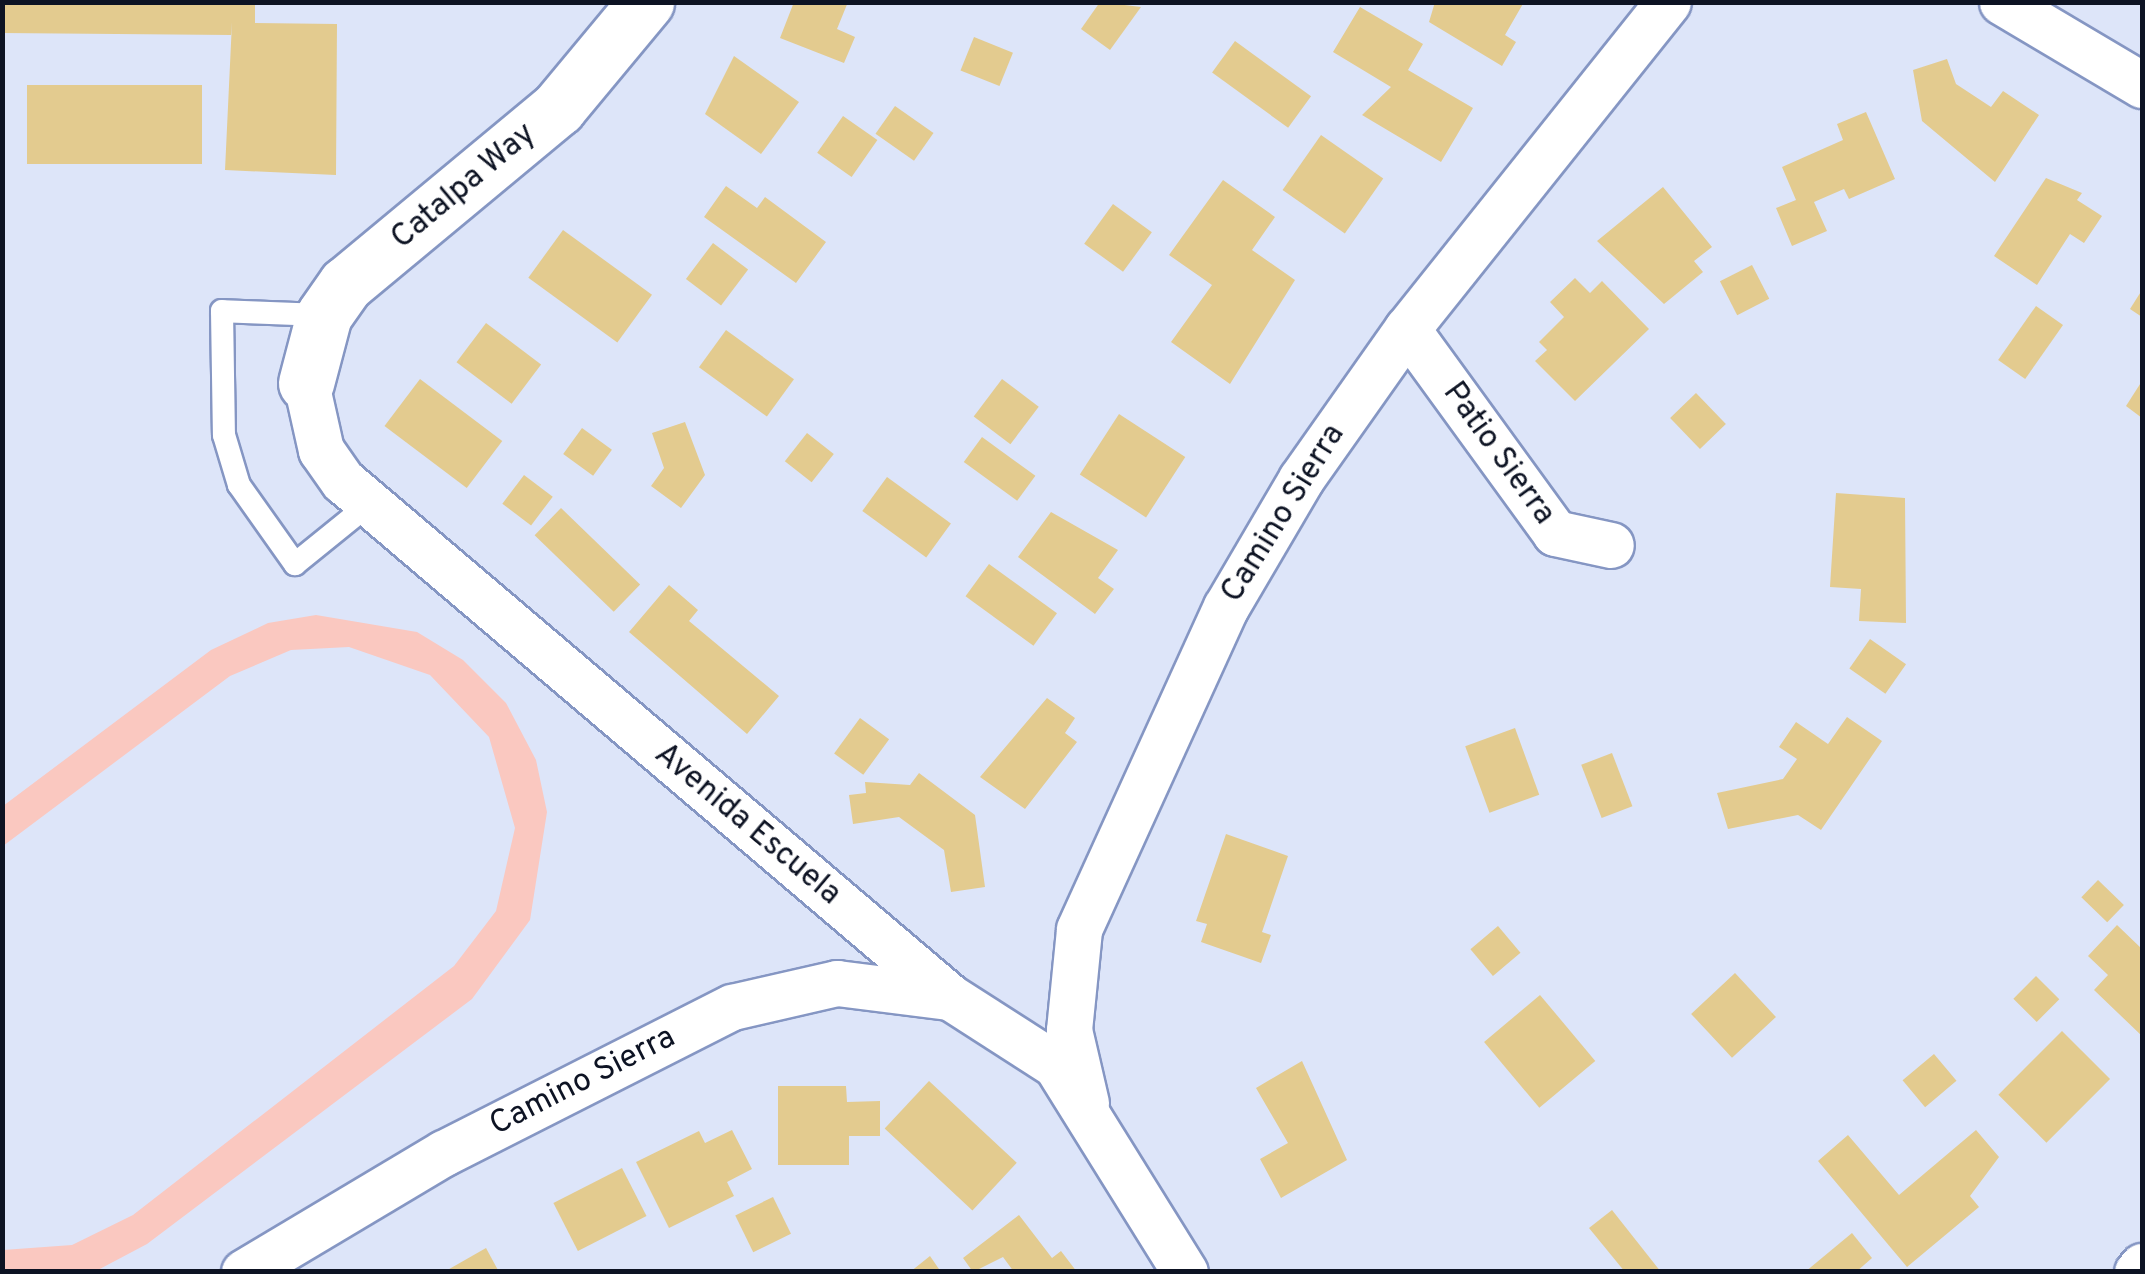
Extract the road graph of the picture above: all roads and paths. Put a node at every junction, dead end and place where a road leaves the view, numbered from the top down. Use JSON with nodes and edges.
{"nodes":[{"id":1,"x":646,"y":2,"type":"edge"},
{"id":2,"x":1668,"y":2,"type":"edge"},
{"id":3,"x":2002,"y":2,"type":"edge"},
{"id":4,"x":2142,"y":85,"type":"edge"},
{"id":5,"x":324,"y":315,"type":"junction"},
{"id":6,"x":1407,"y":329,"type":"junction"},
{"id":7,"x":306,"y":383,"type":"joint"},
{"id":8,"x":369,"y":504,"type":"junction"},
{"id":9,"x":1611,"y":545,"type":"dead end"},
{"id":10,"x":950,"y":997,"type":"junction"},
{"id":11,"x":1086,"y":1103,"type":"junction"},
{"id":12,"x":244,"y":1272,"type":"edge"},
{"id":13,"x":1185,"y":1272,"type":"edge"}],
"edges":[{"from":1,"to":5,"type":"street","name":"Catalpa Way"},
{"from":2,"to":6,"type":"street","name":"Camino Sierra"},
{"from":3,"to":4,"type":"street"},
{"from":5,"to":7,"type":"street","name":"Catalpa Way"},
{"from":5,"to":8,"type":"lane"},
{"from":6,"to":9,"type":"street","name":"Patio Sierra"},
{"from":6,"to":11,"type":"street","name":"Camino Sierra"},
{"from":7,"to":8,"type":"street","name":"Avenida Escuela"},
{"from":8,"to":10,"type":"street","name":"Avenida Escuela"},
{"from":10,"to":11,"type":"street","name":"Avenida Escuela"},
{"from":10,"to":12,"type":"street","name":"Camino Sierra"},
{"from":11,"to":13,"type":"street","name":"Avenida Escuela"}]}
